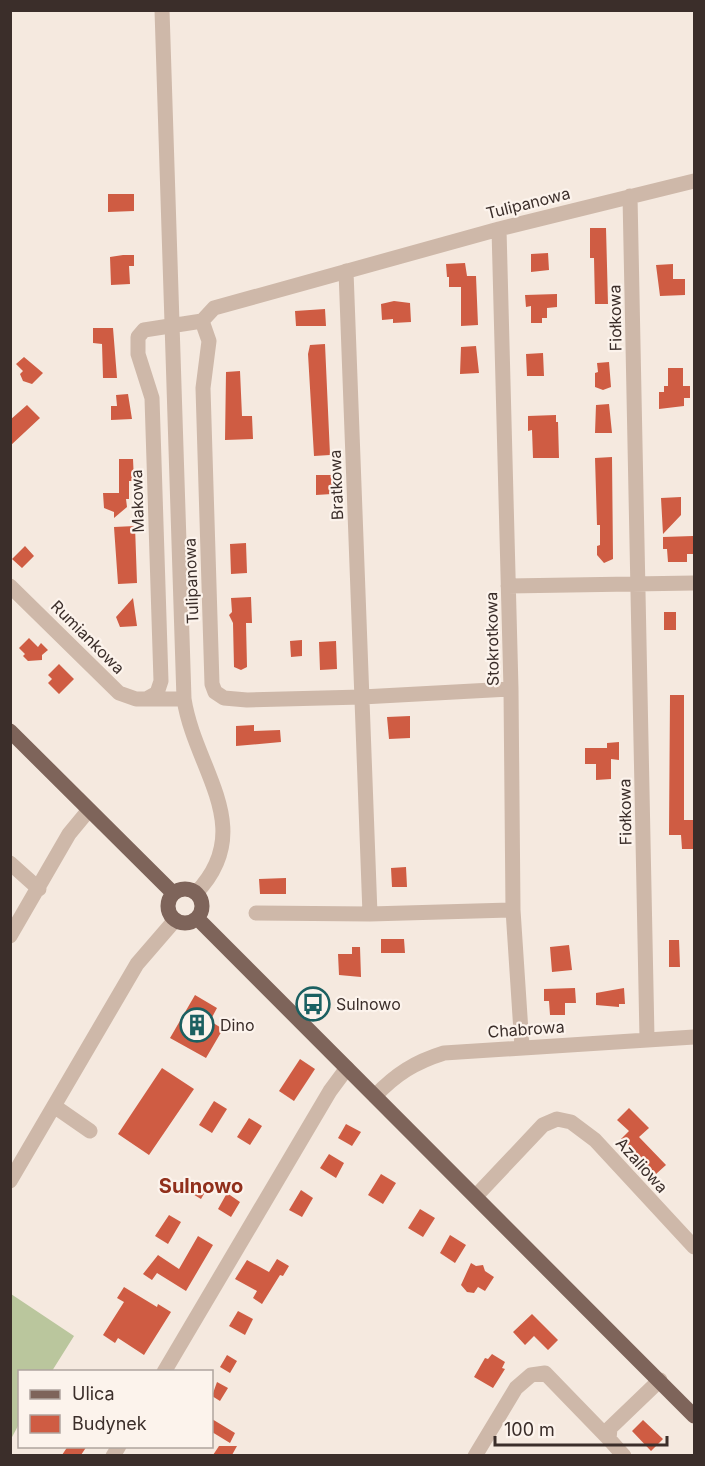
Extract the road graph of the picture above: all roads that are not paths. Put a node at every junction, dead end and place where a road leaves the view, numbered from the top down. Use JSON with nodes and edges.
{"nodes":[{"id":1,"x":162,"y":10,"type":"edge"},
{"id":2,"x":694,"y":181,"type":"edge"},
{"id":3,"x":630,"y":196,"type":"junction"},
{"id":4,"x":499,"y":229,"type":"junction"},
{"id":5,"x":346,"y":271,"type":"junction"},
{"id":6,"x":202,"y":321,"type":"junction"},
{"id":7,"x":173,"y":325,"type":"junction"},
{"id":8,"x":694,"y":583,"type":"edge"},
{"id":9,"x":639,"y":584,"type":"junction"},
{"id":10,"x":10,"y":586,"type":"edge"},
{"id":11,"x":508,"y":586,"type":"junction"},
{"id":12,"x":511,"y":689,"type":"junction"},
{"id":13,"x":362,"y":697,"type":"junction"},
{"id":14,"x":148,"y":698,"type":"junction"},
{"id":15,"x":184,"y":699,"type":"junction"},
{"id":16,"x":10,"y":731,"type":"edge"},
{"id":17,"x":88,"y":811,"type":"junction"},
{"id":18,"x":10,"y":863,"type":"edge"},
{"id":19,"x":39,"y":889,"type":"junction"},
{"id":20,"x":173,"y":893,"type":"junction"},
{"id":21,"x":196,"y":893,"type":"junction"},
{"id":22,"x":513,"y":910,"type":"junction"},
{"id":23,"x":256,"y":913,"type":"dead end"},
{"id":24,"x":370,"y":914,"type":"junction"},
{"id":25,"x":197,"y":918,"type":"junction"},
{"id":26,"x":174,"y":920,"type":"junction"},
{"id":27,"x":10,"y":936,"type":"edge"},
{"id":28,"x":694,"y":1037,"type":"edge"},
{"id":29,"x":647,"y":1038,"type":"junction"},
{"id":30,"x":522,"y":1047,"type":"junction"},
{"id":31,"x":347,"y":1068,"type":"junction"},
{"id":32,"x":375,"y":1096,"type":"junction"},
{"id":33,"x":54,"y":1106,"type":"junction"},
{"id":34,"x":90,"y":1131,"type":"dead end"},
{"id":35,"x":10,"y":1180,"type":"edge"},
{"id":36,"x":476,"y":1196,"type":"junction"},
{"id":37,"x":694,"y":1246,"type":"edge"},
{"id":38,"x":165,"y":1370,"type":"edge"},
{"id":39,"x":660,"y":1380,"type":"junction"},
{"id":40,"x":694,"y":1416,"type":"edge"},
{"id":41,"x":609,"y":1439,"type":"junction"},
{"id":42,"x":475,"y":1455,"type":"edge"},
{"id":43,"x":624,"y":1455,"type":"edge"}],
"edges":[{"from":1,"to":7,"type":"street"},
{"from":2,"to":3,"type":"street","name":"Tulipanowa"},
{"from":3,"to":4,"type":"street","name":"Tulipanowa"},
{"from":3,"to":9,"type":"street","name":"Fiołkowa"},
{"from":4,"to":5,"type":"street","name":"Tulipanowa"},
{"from":4,"to":11,"type":"street","name":"Stokrotkowa"},
{"from":5,"to":6,"type":"street","name":"Tulipanowa"},
{"from":5,"to":13,"type":"street","name":"Bratkowa"},
{"from":6,"to":7,"type":"street","name":"Tulipanowa"},
{"from":6,"to":13,"type":"street","name":"Tulipanowa"},
{"from":7,"to":14,"type":"street","name":"Makowa"},
{"from":7,"to":15,"type":"street"},
{"from":8,"to":9,"type":"street"},
{"from":9,"to":11,"type":"street"},
{"from":9,"to":29,"type":"street","name":"Fiołkowa"},
{"from":10,"to":14,"type":"street","name":"Rumiankowa"},
{"from":11,"to":12,"type":"street","name":"Stokrotkowa"},
{"from":12,"to":13,"type":"street"},
{"from":12,"to":22,"type":"street","name":"Stokrotkowa"},
{"from":13,"to":24,"type":"street","name":"Bratkowa"},
{"from":14,"to":15,"type":"street","name":"Rumiankowa"},
{"from":15,"to":21,"type":"street"},
{"from":16,"to":17,"type":"main road"},
{"from":17,"to":19,"type":"street"},
{"from":17,"to":20,"type":"main road"},
{"from":18,"to":19,"type":"street"},
{"from":19,"to":27,"type":"street"},
{"from":20,"to":21,"type":"main road"},
{"from":20,"to":26,"type":"main road"},
{"from":21,"to":25,"type":"main road"},
{"from":22,"to":24,"type":"street"},
{"from":22,"to":30,"type":"street","name":"Stokrotkowa"},
{"from":23,"to":24,"type":"street"},
{"from":25,"to":26,"type":"main road"},
{"from":25,"to":31,"type":"main road"},
{"from":26,"to":33,"type":"street"},
{"from":28,"to":29,"type":"street","name":"Chabrowa"},
{"from":29,"to":30,"type":"street","name":"Chabrowa"},
{"from":30,"to":32,"type":"street","name":"Chabrowa"},
{"from":31,"to":32,"type":"main road"},
{"from":31,"to":38,"type":"street"},
{"from":32,"to":36,"type":"main road"},
{"from":33,"to":34,"type":"street"},
{"from":33,"to":35,"type":"street"},
{"from":36,"to":37,"type":"street","name":"Azaliowa"},
{"from":36,"to":39,"type":"main road"},
{"from":39,"to":40,"type":"main road"},
{"from":39,"to":41,"type":"street"},
{"from":41,"to":42,"type":"street"},
{"from":41,"to":43,"type":"street"}]}
